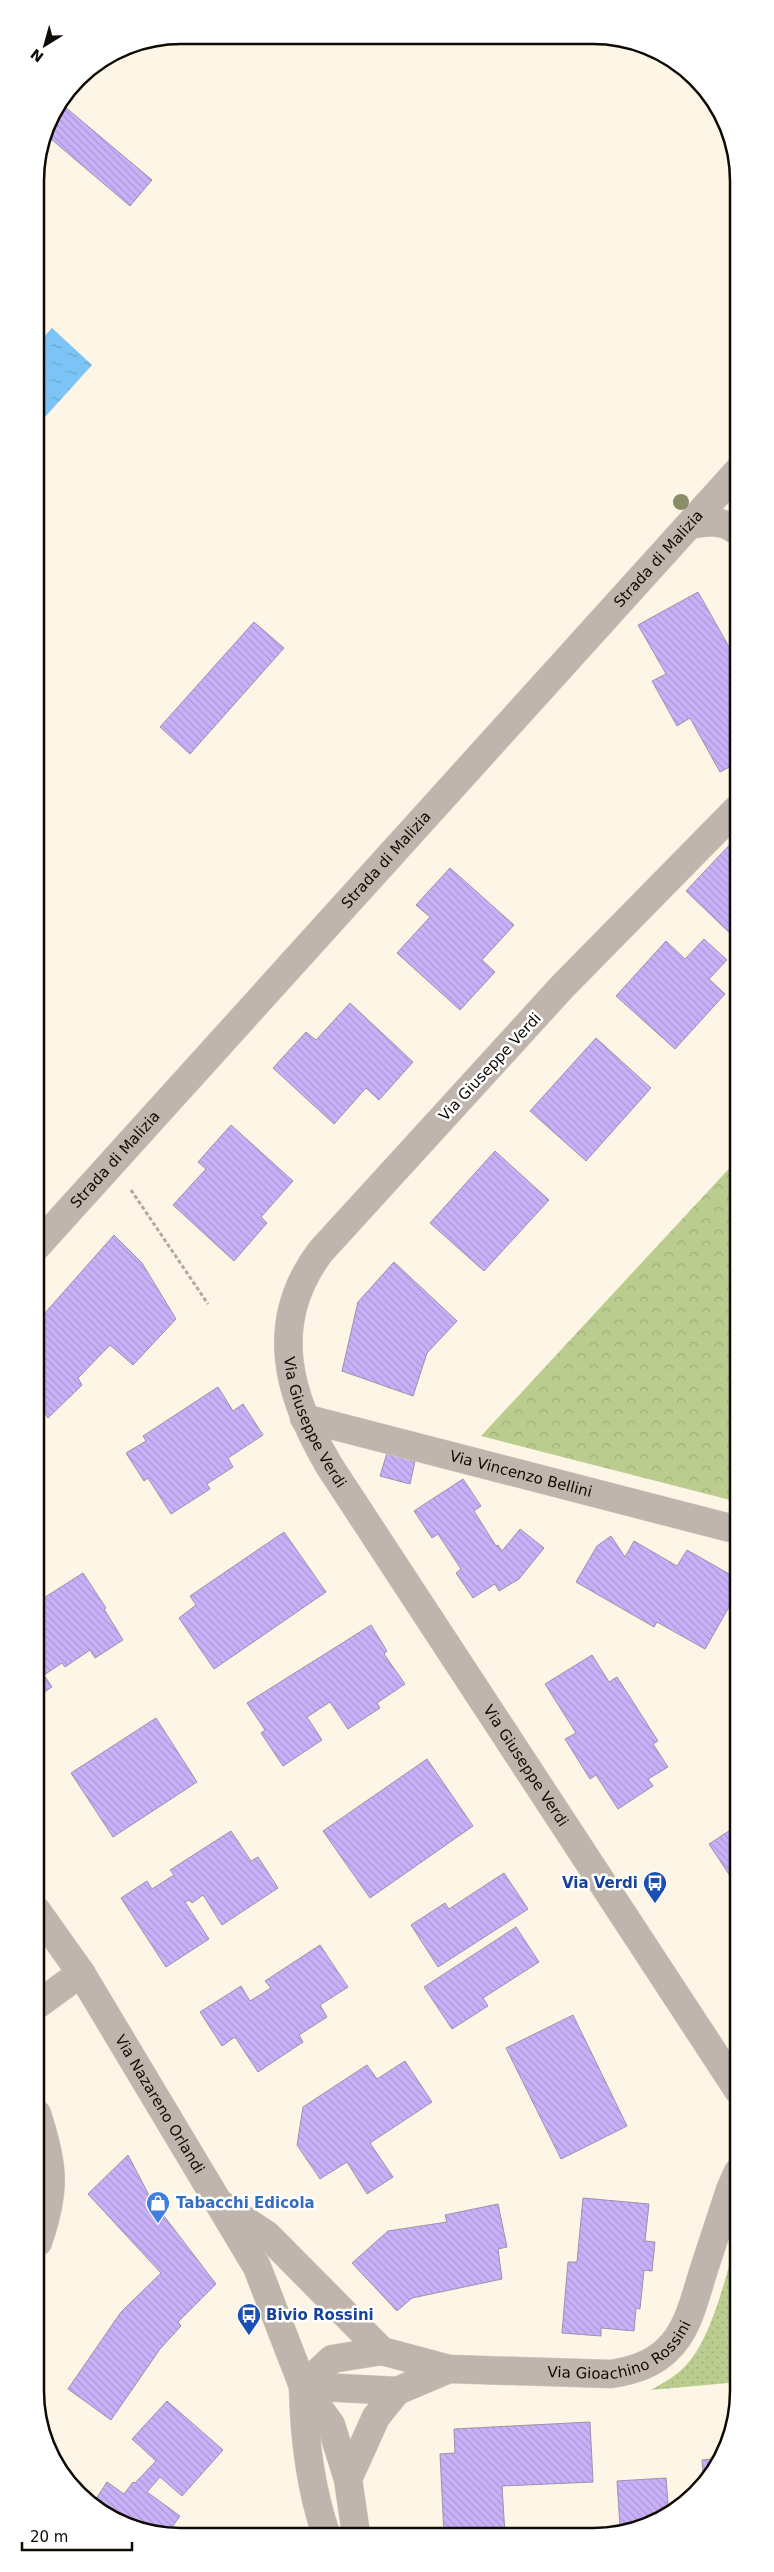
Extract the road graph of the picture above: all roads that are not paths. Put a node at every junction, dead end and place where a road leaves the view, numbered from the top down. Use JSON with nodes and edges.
{"nodes":[{"id":1,"x":730,"y":480,"type":"edge"},
{"id":2,"x":690,"y":525,"type":"junction"},
{"id":3,"x":730,"y":527,"type":"edge"},
{"id":4,"x":730,"y":816,"type":"edge"},
{"id":5,"x":44,"y":1238,"type":"edge"},
{"id":6,"x":304,"y":1418,"type":"junction"},
{"id":7,"x":730,"y":1528,"type":"edge"},
{"id":8,"x":44,"y":1921,"type":"edge"},
{"id":9,"x":80,"y":1973,"type":"junction"},
{"id":10,"x":44,"y":2000,"type":"edge"},
{"id":11,"x":730,"y":2078,"type":"edge"},
{"id":12,"x":44,"y":2136,"type":"edge"},
{"id":13,"x":730,"y":2190,"type":"edge"},
{"id":14,"x":219,"y":2203,"type":"junction"},
{"id":15,"x":44,"y":2224,"type":"edge"},
{"id":16,"x":382,"y":2350,"type":"junction"},
{"id":17,"x":449,"y":2369,"type":"junction"},
{"id":18,"x":303,"y":2386,"type":"junction"},
{"id":19,"x":397,"y":2391,"type":"junction"},
{"id":20,"x":348,"y":2479,"type":"junction"},
{"id":21,"x":324,"y":2528,"type":"edge"},
{"id":22,"x":355,"y":2528,"type":"edge"}],
"edges":[{"from":1,"to":2,"type":"street","name":"Strada di Malizia"},
{"from":2,"to":3,"type":"street"},
{"from":2,"to":5,"type":"street","name":"Strada di Malizia"},
{"from":4,"to":6,"type":"street","name":"Via Giuseppe Verdi"},
{"from":6,"to":7,"type":"street","name":"Via Vincenzo Bellini"},
{"from":6,"to":11,"type":"street","name":"Via Giuseppe Verdi"},
{"from":8,"to":9,"type":"street","name":"Via Nazareno Orlandi"},
{"from":9,"to":10,"type":"street"},
{"from":9,"to":14,"type":"street","name":"Via Nazareno Orlandi"},
{"from":12,"to":15,"type":"street"},
{"from":13,"to":17,"type":"street","name":"Via Gioachino Rossini"},
{"from":14,"to":16,"type":"street","name":"Via Gioachino Rossini"},
{"from":14,"to":18,"type":"street","name":"Via Nazareno Orlandi"},
{"from":16,"to":17,"type":"street","name":"Via Gioachino Rossini"},
{"from":16,"to":18,"type":"street","name":"Via Gioachino Rossini"},
{"from":17,"to":19,"type":"street","name":"Via Gioachino Rossini"},
{"from":18,"to":19,"type":"street","name":"Via Gioachino Rossini"},
{"from":18,"to":20,"type":"street","name":"Via Nazareno Orlandi"},
{"from":18,"to":21,"type":"street","name":"Via Nazareno Orlandi"},
{"from":19,"to":20,"type":"street","name":"Via Gioachino Rossini"},
{"from":20,"to":22,"type":"street","name":"Via Nazareno Orlandi"}]}
